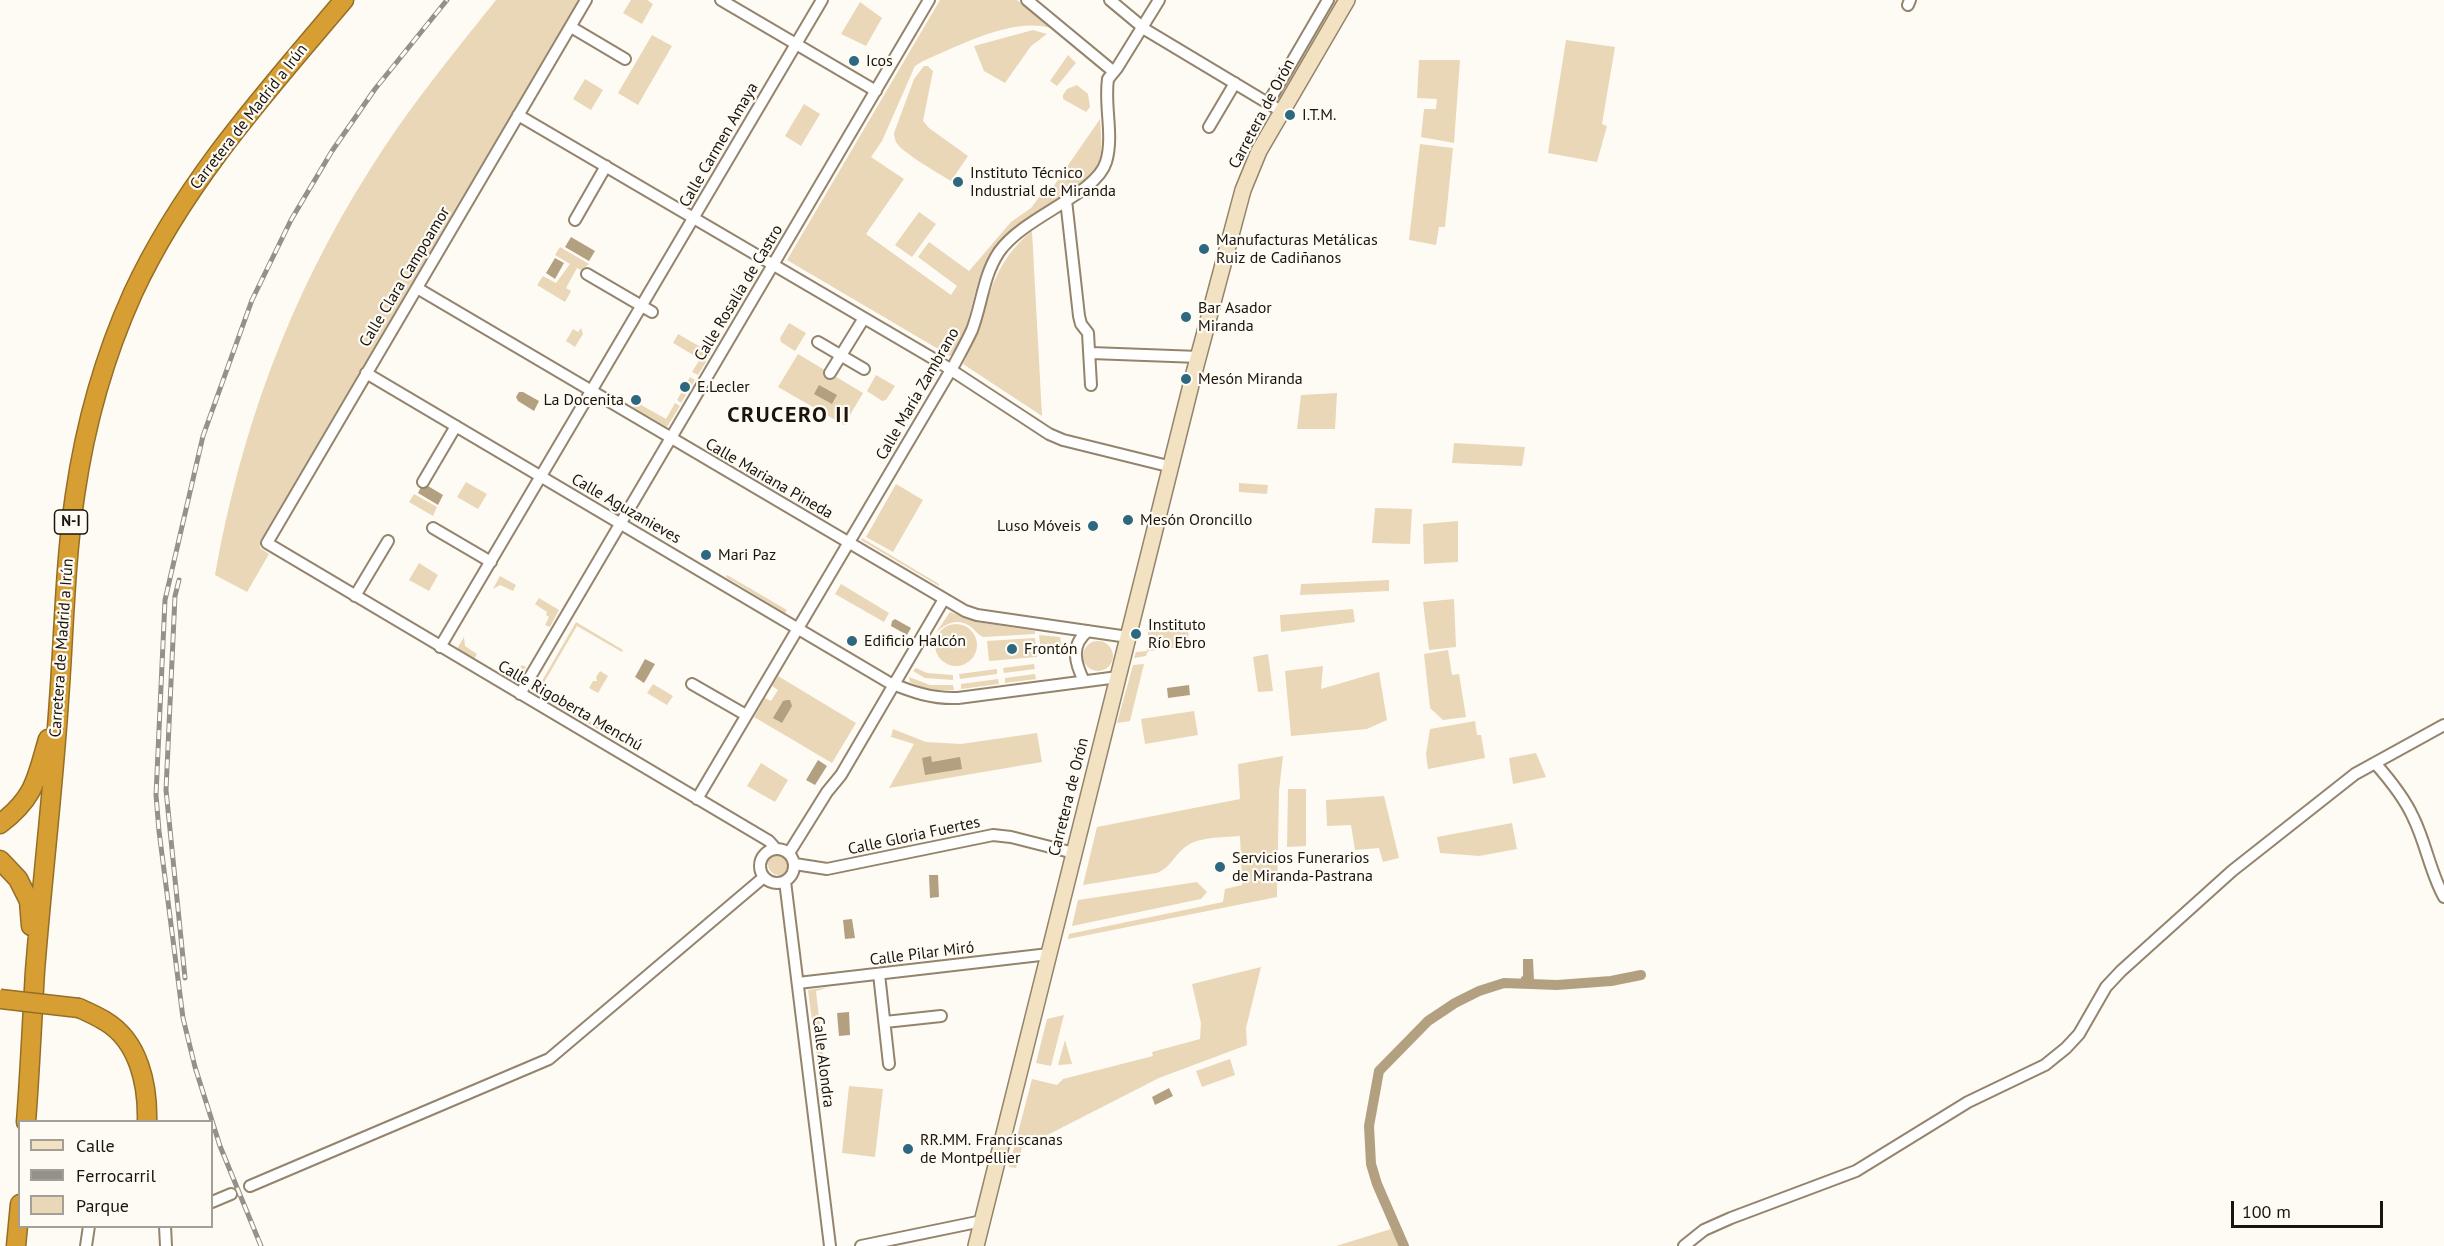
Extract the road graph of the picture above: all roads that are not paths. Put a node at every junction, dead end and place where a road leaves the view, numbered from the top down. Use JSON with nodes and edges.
{"nodes":[{"id":1,"x":344,"y":0,"type":"edge"},
{"id":2,"x":586,"y":0,"type":"edge"},
{"id":3,"x":721,"y":0,"type":"edge"},
{"id":4,"x":822,"y":0,"type":"edge"},
{"id":5,"x":929,"y":0,"type":"edge"},
{"id":6,"x":1027,"y":0,"type":"edge"},
{"id":7,"x":1110,"y":0,"type":"edge"},
{"id":8,"x":1159,"y":0,"type":"edge"},
{"id":9,"x":1329,"y":0,"type":"edge"},
{"id":10,"x":1347,"y":0,"type":"edge"},
{"id":11,"x":571,"y":27,"type":"junction"},
{"id":12,"x":1142,"y":27,"type":"junction"},
{"id":13,"x":796,"y":44,"type":"junction"},
{"id":14,"x":625,"y":59,"type":"dead end"},
{"id":15,"x":1114,"y":72,"type":"junction"},
{"id":16,"x":1235,"y":83,"type":"junction"},
{"id":17,"x":876,"y":91,"type":"junction"},
{"id":18,"x":1275,"y":107,"type":"junction"},
{"id":19,"x":518,"y":115,"type":"junction"},
{"id":20,"x":1209,"y":127,"type":"dead end"},
{"id":21,"x":606,"y":166,"type":"junction"},
{"id":22,"x":1066,"y":200,"type":"junction"},
{"id":23,"x":694,"y":218,"type":"junction"},
{"id":24,"x":575,"y":220,"type":"dead end"},
{"id":25,"x":774,"y":264,"type":"junction"},
{"id":26,"x":587,"y":274,"type":"dead end"},
{"id":27,"x":417,"y":288,"type":"junction"},
{"id":28,"x":647,"y":309,"type":"junction"},
{"id":29,"x":864,"y":318,"type":"junction"},
{"id":30,"x":818,"y":342,"type":"dead end"},
{"id":31,"x":1091,"y":353,"type":"junction"},
{"id":32,"x":841,"y":356,"type":"junction"},
{"id":33,"x":1199,"y":357,"type":"junction"},
{"id":34,"x":864,"y":369,"type":"dead end"},
{"id":35,"x":951,"y":369,"type":"junction"},
{"id":36,"x":366,"y":373,"type":"junction"},
{"id":37,"x":830,"y":373,"type":"dead end"},
{"id":38,"x":1091,"y":385,"type":"dead end"},
{"id":39,"x":592,"y":392,"type":"junction"},
{"id":40,"x":456,"y":426,"type":"junction"},
{"id":41,"x":671,"y":438,"type":"junction"},
{"id":42,"x":1172,"y":467,"type":"junction"},
{"id":43,"x":542,"y":477,"type":"junction"},
{"id":44,"x":423,"y":482,"type":"dead end"},
{"id":45,"x":621,"y":523,"type":"junction"},
{"id":46,"x":433,"y":528,"type":"dead end"},
{"id":47,"x":388,"y":541,"type":"dead end"},
{"id":48,"x":267,"y":543,"type":"joint"},
{"id":49,"x":849,"y":543,"type":"junction"},
{"id":50,"x":491,"y":562,"type":"junction"},
{"id":51,"x":355,"y":596,"type":"junction"},
{"id":52,"x":944,"y":600,"type":"junction"},
{"id":53,"x":798,"y":627,"type":"junction"},
{"id":54,"x":1088,"y":631,"type":"junction"},
{"id":55,"x":1128,"y":637,"type":"junction"},
{"id":56,"x":440,"y":647,"type":"junction"},
{"id":57,"x":1118,"y":676,"type":"junction"},
{"id":58,"x":1084,"y":681,"type":"junction"},
{"id":59,"x":692,"y":684,"type":"dead end"},
{"id":60,"x":894,"y":684,"type":"junction"},
{"id":61,"x":520,"y":694,"type":"junction"},
{"id":62,"x":59,"y":700,"type":"junction"},
{"id":63,"x":746,"y":715,"type":"junction"},
{"id":64,"x":2444,"y":725,"type":"edge"},
{"id":65,"x":2375,"y":763,"type":"junction"},
{"id":66,"x":697,"y":798,"type":"junction"},
{"id":67,"x":0,"y":824,"type":"edge"},
{"id":68,"x":772,"y":845,"type":"junction"},
{"id":69,"x":1074,"y":853,"type":"junction"},
{"id":70,"x":789,"y":854,"type":"junction"},
{"id":71,"x":0,"y":860,"type":"edge"},
{"id":72,"x":795,"y":864,"type":"junction"},
{"id":73,"x":764,"y":877,"type":"junction"},
{"id":74,"x":785,"y":881,"type":"junction"},
{"id":75,"x":2444,"y":897,"type":"edge"},
{"id":76,"x":1049,"y":954,"type":"junction"},
{"id":77,"x":35,"y":971,"type":"junction"},
{"id":78,"x":880,"y":979,"type":"junction"},
{"id":79,"x":798,"y":983,"type":"junction"},
{"id":80,"x":0,"y":999,"type":"edge"},
{"id":81,"x":941,"y":1016,"type":"dead end"},
{"id":82,"x":885,"y":1022,"type":"junction"},
{"id":83,"x":890,"y":1064,"type":"dead end"},
{"id":84,"x":30,"y":1070,"type":"junction"},
{"id":85,"x":26,"y":1120,"type":"edge"},
{"id":86,"x":37,"y":1120,"type":"edge"},
{"id":87,"x":147,"y":1120,"type":"edge"},
{"id":88,"x":250,"y":1186,"type":"tunnel mouth"},
{"id":89,"x":231,"y":1194,"type":"tunnel mouth"},
{"id":90,"x":213,"y":1202,"type":"edge"},
{"id":91,"x":982,"y":1221,"type":"junction"},
{"id":92,"x":18,"y":1225,"type":"edge"},
{"id":93,"x":89,"y":1228,"type":"edge"},
{"id":94,"x":165,"y":1228,"type":"edge"},
{"id":95,"x":16,"y":1246,"type":"edge"},
{"id":96,"x":86,"y":1246,"type":"edge"},
{"id":97,"x":166,"y":1246,"type":"edge"},
{"id":98,"x":830,"y":1246,"type":"edge"},
{"id":99,"x":861,"y":1246,"type":"edge"},
{"id":100,"x":976,"y":1246,"type":"edge"},
{"id":101,"x":1684,"y":1246,"type":"edge"}],
"edges":[{"from":1,"to":62,"type":"highway","name":"Carretera de Madrid a Irún","number":"N-I"},
{"from":2,"to":11,"type":"street","name":"Calle Clara Campoamor"},
{"from":3,"to":13,"type":"street"},
{"from":4,"to":13,"type":"street","name":"Calle Carmen Amaya"},
{"from":5,"to":17,"type":"street","name":"Calle Rosalía de Castro"},
{"from":6,"to":15,"type":"street"},
{"from":7,"to":12,"type":"street"},
{"from":8,"to":12,"type":"street","name":"Calle María Zambrano"},
{"from":9,"to":18,"type":"street"},
{"from":10,"to":18,"type":"street","name":"Carretera de Orón"},
{"from":11,"to":14,"type":"street"},
{"from":11,"to":19,"type":"street","name":"Calle Clara Campoamor"},
{"from":12,"to":15,"type":"street","name":"Calle María Zambrano"},
{"from":12,"to":16,"type":"street"},
{"from":13,"to":17,"type":"street"},
{"from":13,"to":23,"type":"street","name":"Calle Carmen Amaya"},
{"from":15,"to":22,"type":"street","name":"Calle María Zambrano"},
{"from":16,"to":18,"type":"street"},
{"from":16,"to":20,"type":"street"},
{"from":17,"to":25,"type":"street","name":"Calle Rosalía de Castro"},
{"from":18,"to":33,"type":"street","name":"Carretera de Orón"},
{"from":19,"to":21,"type":"street"},
{"from":19,"to":27,"type":"street","name":"Calle Clara Campoamor"},
{"from":21,"to":23,"type":"street"},
{"from":21,"to":24,"type":"street"},
{"from":22,"to":31,"type":"street"},
{"from":22,"to":35,"type":"street","name":"Calle María Zambrano"},
{"from":23,"to":25,"type":"street"},
{"from":23,"to":28,"type":"street","name":"Calle Carmen Amaya"},
{"from":25,"to":29,"type":"street"},
{"from":25,"to":41,"type":"street","name":"Calle Rosalía de Castro"},
{"from":26,"to":28,"type":"street"},
{"from":27,"to":36,"type":"street","name":"Calle Clara Campoamor"},
{"from":27,"to":39,"type":"street","name":"Calle Mariana Pineda"},
{"from":28,"to":39,"type":"street","name":"Calle Carmen Amaya"},
{"from":29,"to":32,"type":"street"},
{"from":29,"to":35,"type":"street"},
{"from":30,"to":32,"type":"street"},
{"from":31,"to":33,"type":"street"},
{"from":31,"to":38,"type":"street"},
{"from":32,"to":34,"type":"street"},
{"from":32,"to":37,"type":"street"},
{"from":33,"to":42,"type":"street","name":"Carretera de Orón"},
{"from":35,"to":42,"type":"street"},
{"from":35,"to":49,"type":"street","name":"Calle María Zambrano"},
{"from":36,"to":40,"type":"street","name":"Calle Aguzanieves"},
{"from":36,"to":48,"type":"street","name":"Calle Clara Campoamor"},
{"from":39,"to":41,"type":"street","name":"Calle Mariana Pineda"},
{"from":39,"to":43,"type":"street","name":"Calle Carmen Amaya"},
{"from":40,"to":43,"type":"street","name":"Calle Aguzanieves"},
{"from":40,"to":44,"type":"street"},
{"from":41,"to":45,"type":"street","name":"Calle Rosalía de Castro"},
{"from":41,"to":49,"type":"street","name":"Calle Mariana Pineda"},
{"from":42,"to":55,"type":"street","name":"Carretera de Orón"},
{"from":43,"to":45,"type":"street","name":"Calle Aguzanieves"},
{"from":43,"to":50,"type":"street","name":"Calle Carmen Amaya"},
{"from":45,"to":53,"type":"street","name":"Calle Aguzanieves"},
{"from":45,"to":61,"type":"street","name":"Calle Rosalía de Castro"},
{"from":46,"to":50,"type":"street"},
{"from":47,"to":51,"type":"street"},
{"from":48,"to":51,"type":"street","name":"Calle Rigoberta Menchú"},
{"from":49,"to":52,"type":"street","name":"Calle Mariana Pineda"},
{"from":49,"to":53,"type":"street","name":"Calle María Zambrano"},
{"from":50,"to":56,"type":"street","name":"Calle Carmen Amaya"},
{"from":51,"to":56,"type":"street","name":"Calle Rigoberta Menchú"},
{"from":52,"to":54,"type":"street","name":"Calle Mariana Pineda"},
{"from":52,"to":60,"type":"street"},
{"from":53,"to":60,"type":"street","name":"Calle Aguzanieves"},
{"from":53,"to":63,"type":"street","name":"Calle María Zambrano"},
{"from":54,"to":55,"type":"street","name":"Calle Mariana Pineda"},
{"from":54,"to":58,"type":"street"},
{"from":55,"to":57,"type":"street","name":"Carretera de Orón"},
{"from":56,"to":61,"type":"street","name":"Calle Rigoberta Menchú"},
{"from":57,"to":58,"type":"street","name":"Calle Aguzanieves"},
{"from":57,"to":69,"type":"street","name":"Carretera de Orón"},
{"from":58,"to":60,"type":"street","name":"Calle Aguzanieves"},
{"from":59,"to":63,"type":"street"},
{"from":60,"to":70,"type":"street"},
{"from":61,"to":66,"type":"street","name":"Calle Rigoberta Menchú"},
{"from":62,"to":67,"type":"highway"},
{"from":62,"to":77,"type":"highway","name":"Carretera de Madrid a Irún","number":"N-I"},
{"from":63,"to":66,"type":"street","name":"Calle María Zambrano"},
{"from":64,"to":65,"type":"street"},
{"from":65,"to":75,"type":"street"},
{"from":65,"to":101,"type":"street"},
{"from":66,"to":68,"type":"street","name":"Calle Rigoberta Menchú"},
{"from":68,"to":70,"type":"street"},
{"from":68,"to":73,"type":"street"},
{"from":69,"to":72,"type":"street","name":"Calle Gloria Fuertes"},
{"from":69,"to":76,"type":"street","name":"Carretera de Orón"},
{"from":70,"to":72,"type":"street"},
{"from":71,"to":77,"type":"highway"},
{"from":72,"to":74,"type":"street"},
{"from":73,"to":74,"type":"street"},
{"from":73,"to":88,"type":"street"},
{"from":74,"to":79,"type":"street","name":"Calle Alondra"},
{"from":76,"to":78,"type":"street","name":"Calle Pilar Miró"},
{"from":76,"to":91,"type":"street","name":"Carretera de Orón"},
{"from":77,"to":84,"type":"highway","name":"Carretera de Madrid a Irún","number":"N-I"},
{"from":78,"to":79,"type":"street","name":"Calle Pilar Miró"},
{"from":78,"to":82,"type":"street","name":"Calle Pilar Miró"},
{"from":79,"to":98,"type":"street","name":"Calle Alondra"},
{"from":80,"to":87,"type":"highway","bridge":true},
{"from":81,"to":82,"type":"street"},
{"from":82,"to":83,"type":"street","name":"Calle Pilar Miró"},
{"from":84,"to":85,"type":"highway","name":"Carretera de Madrid a Irún","number":"N-I"},
{"from":84,"to":86,"type":"highway"},
{"from":89,"to":90,"type":"street"},
{"from":91,"to":99,"type":"street"},
{"from":91,"to":100,"type":"street","name":"Carretera de Orón"},
{"from":92,"to":95,"type":"highway"},
{"from":93,"to":96,"type":"street"},
{"from":94,"to":97,"type":"street"}]}
